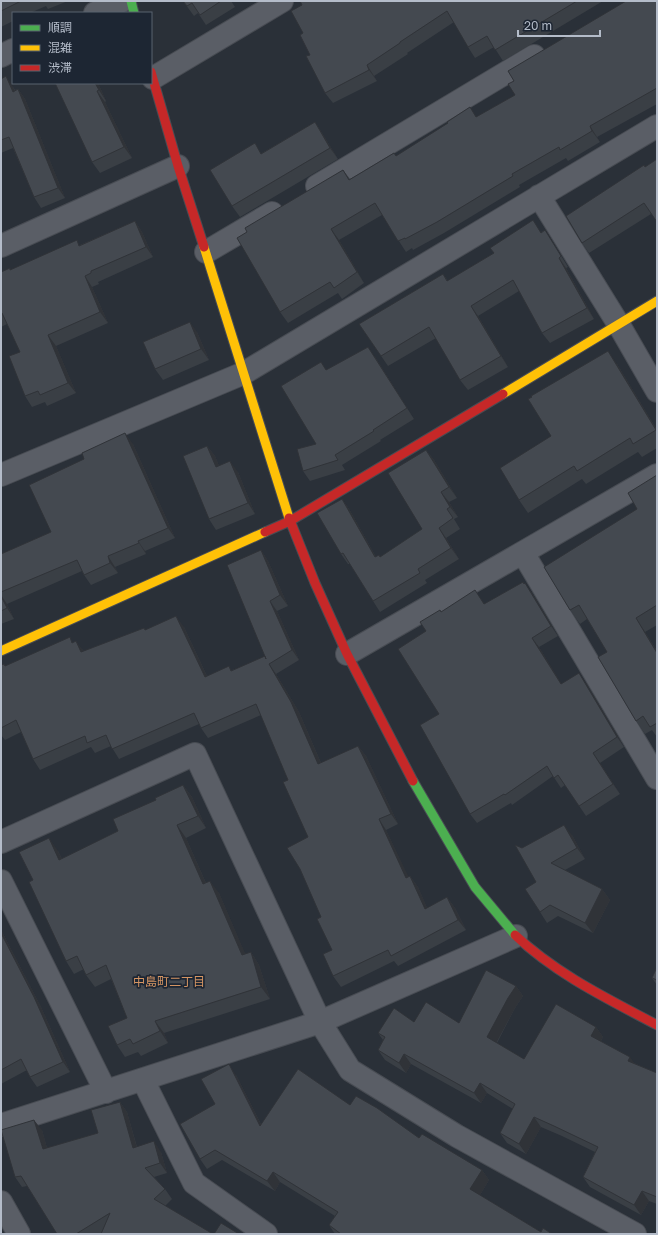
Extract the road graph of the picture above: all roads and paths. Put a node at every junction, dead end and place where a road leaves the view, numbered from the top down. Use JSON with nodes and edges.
{"nodes":[{"id":1,"x":122,"y":1,"type":"edge"},
{"id":2,"x":131,"y":1,"type":"edge"},
{"id":3,"x":282,"y":1,"type":"edge"},
{"id":4,"x":97,"y":12,"type":"edge"},
{"id":5,"x":134,"y":12,"type":"edge"},
{"id":6,"x":552,"y":45,"type":"edge"},
{"id":7,"x":12,"y":50,"type":"edge"},
{"id":8,"x":1,"y":56,"type":"edge"},
{"id":9,"x":152,"y":75,"type":"edge"},
{"id":10,"x":657,"y":126,"type":"edge"},
{"id":11,"x":178,"y":166,"type":"junction"},
{"id":12,"x":539,"y":196,"type":"junction"},
{"id":13,"x":1,"y":246,"type":"edge"},
{"id":14,"x":206,"y":252,"type":"junction"},
{"id":15,"x":657,"y":301,"type":"edge"},
{"id":16,"x":619,"y":325,"type":"junction"},
{"id":17,"x":244,"y":373,"type":"junction"},
{"id":18,"x":657,"y":391,"type":"edge"},
{"id":19,"x":1,"y":475,"type":"edge"},
{"id":20,"x":657,"y":475,"type":"edge"},
{"id":21,"x":290,"y":521,"type":"junction"},
{"id":22,"x":523,"y":554,"type":"junction"},
{"id":23,"x":1,"y":651,"type":"edge"},
{"id":24,"x":347,"y":654,"type":"junction"},
{"id":25,"x":657,"y":778,"type":"edge"},
{"id":26,"x":1,"y":842,"type":"edge"},
{"id":27,"x":1,"y":880,"type":"edge"},
{"id":28,"x":516,"y":936,"type":"junction"},
{"id":29,"x":320,"y":1022,"type":"junction"},
{"id":30,"x":657,"y":1025,"type":"edge"},
{"id":31,"x":143,"y":1080,"type":"junction"},
{"id":32,"x":106,"y":1092,"type":"junction"},
{"id":33,"x":1,"y":1125,"type":"edge"},
{"id":34,"x":1,"y":1202,"type":"edge"},
{"id":35,"x":19,"y":1234,"type":"edge"},
{"id":36,"x":266,"y":1234,"type":"edge"},
{"id":37,"x":635,"y":1234,"type":"edge"}],
"edges":[{"from":1,"to":4,"type":"street"},
{"from":2,"to":5,"type":"street"},
{"from":3,"to":9,"type":"street"},
{"from":6,"to":14,"type":"street"},
{"from":7,"to":8,"type":"street"},
{"from":9,"to":11,"type":"street"},
{"from":10,"to":12,"type":"street"},
{"from":11,"to":13,"type":"street"},
{"from":11,"to":14,"type":"street"},
{"from":12,"to":16,"type":"street"},
{"from":12,"to":17,"type":"street"},
{"from":14,"to":17,"type":"street"},
{"from":15,"to":16,"type":"street"},
{"from":16,"to":18,"type":"street"},
{"from":16,"to":21,"type":"street"},
{"from":17,"to":19,"type":"street"},
{"from":17,"to":21,"type":"street"},
{"from":20,"to":22,"type":"street"},
{"from":21,"to":23,"type":"street"},
{"from":21,"to":24,"type":"street"},
{"from":22,"to":24,"type":"street"},
{"from":22,"to":25,"type":"street"},
{"from":24,"to":28,"type":"street"},
{"from":26,"to":29,"type":"street"},
{"from":27,"to":32,"type":"street"},
{"from":28,"to":29,"type":"street"},
{"from":28,"to":30,"type":"street"},
{"from":29,"to":31,"type":"street"},
{"from":29,"to":37,"type":"street"},
{"from":31,"to":32,"type":"street"},
{"from":31,"to":36,"type":"street"},
{"from":32,"to":33,"type":"street"},
{"from":34,"to":35,"type":"street"}]}
